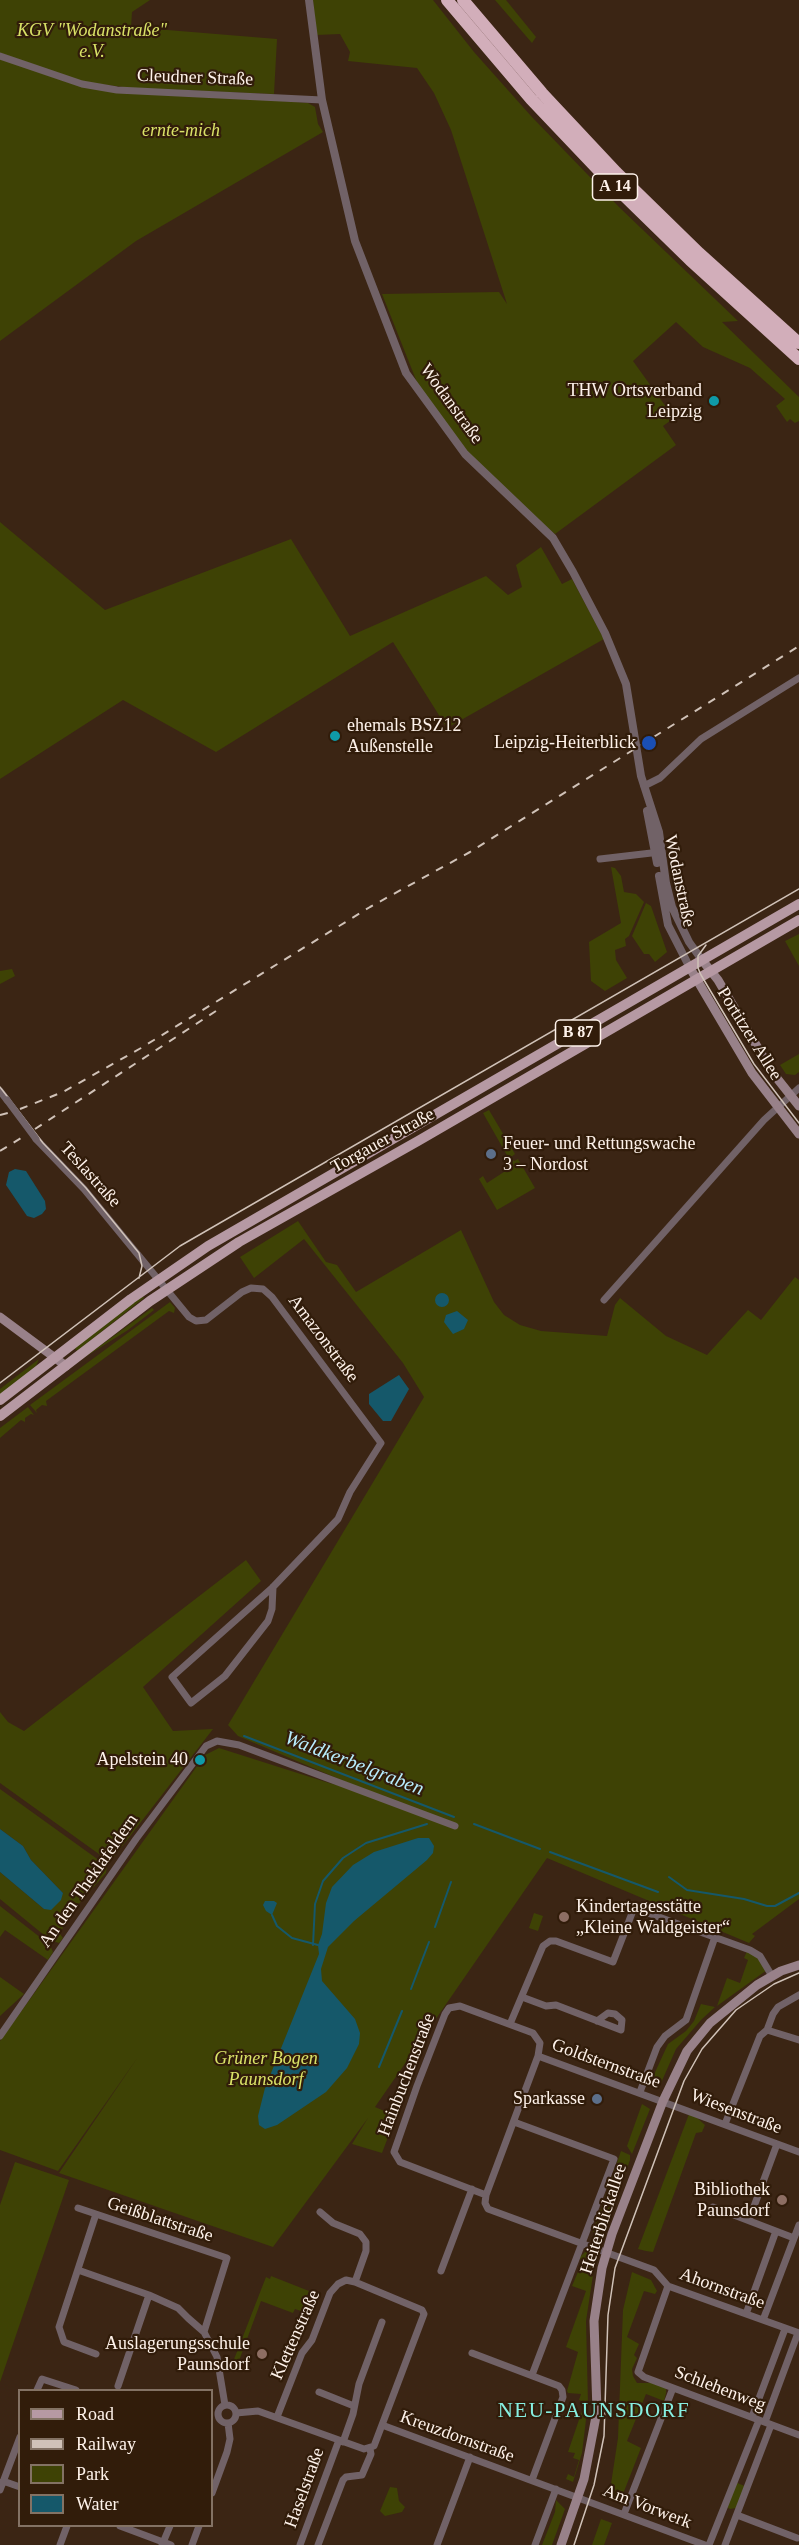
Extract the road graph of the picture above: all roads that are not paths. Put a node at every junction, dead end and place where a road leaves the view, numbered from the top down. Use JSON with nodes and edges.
{"nodes":[{"id":1,"x":309,"y":0,"type":"edge"},
{"id":2,"x":447,"y":0,"type":"edge"},
{"id":3,"x":463,"y":0,"type":"edge"},
{"id":4,"x":0,"y":56,"type":"edge"},
{"id":5,"x":322,"y":100,"type":"junction"},
{"id":6,"x":799,"y":343,"type":"edge"},
{"id":7,"x":799,"y":359,"type":"edge"},
{"id":8,"x":799,"y":678,"type":"edge"},
{"id":9,"x":644,"y":786,"type":"junction"},
{"id":10,"x":659,"y":853,"type":"junction"},
{"id":11,"x":600,"y":859,"type":"dead end"},
{"id":12,"x":799,"y":904,"type":"edge"},
{"id":13,"x":799,"y":920,"type":"edge"},
{"id":14,"x":702,"y":960,"type":"junction"},
{"id":15,"x":690,"y":968,"type":"junction"},
{"id":16,"x":710,"y":970,"type":"junction"},
{"id":17,"x":695,"y":979,"type":"junction"},
{"id":18,"x":799,"y":1088,"type":"edge"},
{"id":19,"x":0,"y":1091,"type":"edge"},
{"id":20,"x":790,"y":1096,"type":"junction"},
{"id":21,"x":799,"y":1106,"type":"edge"},
{"id":22,"x":777,"y":1108,"type":"junction"},
{"id":23,"x":799,"y":1134,"type":"edge"},
{"id":24,"x":157,"y":1280,"type":"junction"},
{"id":25,"x":165,"y":1290,"type":"junction"},
{"id":26,"x":604,"y":1300,"type":"dead end"},
{"id":27,"x":0,"y":1317,"type":"edge"},
{"id":28,"x":55,"y":1357,"type":"junction"},
{"id":29,"x":66,"y":1366,"type":"junction"},
{"id":30,"x":0,"y":1400,"type":"edge"},
{"id":31,"x":0,"y":1416,"type":"edge"},
{"id":32,"x":273,"y":1587,"type":"junction"},
{"id":33,"x":455,"y":1826,"type":"dead end"},
{"id":34,"x":715,"y":1937,"type":"junction"},
{"id":35,"x":799,"y":1965,"type":"edge"},
{"id":36,"x":772,"y":1976,"type":"junction"},
{"id":37,"x":799,"y":1995,"type":"edge"},
{"id":38,"x":522,"y":1997,"type":"junction"},
{"id":39,"x":597,"y":2021,"type":"dead end"},
{"id":40,"x":510,"y":2024,"type":"junction"},
{"id":41,"x":767,"y":2030,"type":"junction"},
{"id":42,"x":0,"y":2036,"type":"edge"},
{"id":43,"x":799,"y":2040,"type":"edge"},
{"id":44,"x":540,"y":2043,"type":"joint"},
{"id":45,"x":538,"y":2056,"type":"junction"},
{"id":46,"x":640,"y":2092,"type":"junction"},
{"id":47,"x":663,"y":2101,"type":"junction"},
{"id":48,"x":514,"y":2122,"type":"junction"},
{"id":49,"x":725,"y":2124,"type":"junction"},
{"id":50,"x":777,"y":2144,"type":"junction"},
{"id":51,"x":799,"y":2152,"type":"edge"},
{"id":52,"x":472,"y":2189,"type":"junction"},
{"id":53,"x":486,"y":2194,"type":"junction"},
{"id":54,"x":712,"y":2207,"type":"dead end"},
{"id":55,"x":78,"y":2208,"type":"dead end"},
{"id":56,"x":320,"y":2212,"type":"dead end"},
{"id":57,"x":96,"y":2214,"type":"junction"},
{"id":58,"x":748,"y":2220,"type":"junction"},
{"id":59,"x":799,"y":2225,"type":"edge"},
{"id":60,"x":776,"y":2231,"type":"junction"},
{"id":61,"x":795,"y":2241,"type":"edge"},
{"id":62,"x":582,"y":2244,"type":"junction"},
{"id":63,"x":607,"y":2253,"type":"junction"},
{"id":64,"x":78,"y":2270,"type":"junction"},
{"id":65,"x":441,"y":2271,"type":"dead end"},
{"id":66,"x":355,"y":2282,"type":"junction"},
{"id":67,"x":668,"y":2286,"type":"junction"},
{"id":68,"x":149,"y":2295,"type":"junction"},
{"id":69,"x":746,"y":2314,"type":"junction"},
{"id":70,"x":763,"y":2320,"type":"junction"},
{"id":71,"x":382,"y":2322,"type":"dead end"},
{"id":72,"x":785,"y":2328,"type":"junction"},
{"id":73,"x":204,"y":2331,"type":"junction"},
{"id":74,"x":798,"y":2333,"type":"edge"},
{"id":75,"x":472,"y":2353,"type":"dead end"},
{"id":76,"x":96,"y":2354,"type":"dead end"},
{"id":77,"x":532,"y":2375,"type":"junction"},
{"id":78,"x":118,"y":2386,"type":"dead end"},
{"id":79,"x":673,"y":2388,"type":"junction"},
{"id":80,"x":38,"y":2389,"type":"edge"},
{"id":81,"x":70,"y":2389,"type":"edge"},
{"id":82,"x":320,"y":2392,"type":"dead end"},
{"id":83,"x":225,"y":2405,"type":"junction"},
{"id":84,"x":354,"y":2406,"type":"junction"},
{"id":85,"x":236,"y":2413,"type":"junction"},
{"id":86,"x":277,"y":2417,"type":"junction"},
{"id":87,"x":220,"y":2420,"type":"junction"},
{"id":88,"x":213,"y":2421,"type":"edge"},
{"id":89,"x":762,"y":2421,"type":"junction"},
{"id":90,"x":228,"y":2423,"type":"junction"},
{"id":91,"x":382,"y":2425,"type":"junction"},
{"id":92,"x":799,"y":2435,"type":"edge"},
{"id":93,"x":341,"y":2441,"type":"junction"},
{"id":94,"x":18,"y":2442,"type":"edge"},
{"id":95,"x":370,"y":2449,"type":"junction"},
{"id":96,"x":470,"y":2457,"type":"junction"},
{"id":97,"x":532,"y":2480,"type":"junction"},
{"id":98,"x":3,"y":2481,"type":"junction"},
{"id":99,"x":18,"y":2486,"type":"edge"},
{"id":100,"x":556,"y":2489,"type":"junction"},
{"id":101,"x":0,"y":2490,"type":"edge"},
{"id":102,"x":213,"y":2490,"type":"edge"},
{"id":103,"x":578,"y":2497,"type":"junction"},
{"id":104,"x":624,"y":2514,"type":"junction"},
{"id":105,"x":736,"y":2515,"type":"junction"},
{"id":106,"x":67,"y":2527,"type":"edge"},
{"id":107,"x":123,"y":2527,"type":"edge"},
{"id":108,"x":170,"y":2527,"type":"edge"},
{"id":109,"x":199,"y":2527,"type":"edge"},
{"id":110,"x":797,"y":2538,"type":"dead end"},
{"id":111,"x":166,"y":2544,"type":"edge"},
{"id":112,"x":60,"y":2545,"type":"edge"},
{"id":113,"x":192,"y":2545,"type":"edge"},
{"id":114,"x":300,"y":2545,"type":"edge"},
{"id":115,"x":318,"y":2545,"type":"edge"},
{"id":116,"x":437,"y":2545,"type":"edge"},
{"id":117,"x":535,"y":2545,"type":"edge"},
{"id":118,"x":561,"y":2545,"type":"edge"},
{"id":119,"x":707,"y":2545,"type":"edge"},
{"id":120,"x":725,"y":2545,"type":"edge"}],
"edges":[{"from":1,"to":5,"type":"street","name":"Wodanstraße"},
{"from":2,"to":7,"type":"highway","number":"A 14"},
{"from":3,"to":6,"type":"highway","number":"A 14"},
{"from":4,"to":5,"type":"street","name":"Cleudner Straße"},
{"from":5,"to":9,"type":"street","name":"Wodanstraße"},
{"from":8,"to":9,"type":"street"},
{"from":9,"to":10,"type":"street","name":"Wodanstraße"},
{"from":10,"to":11,"type":"street"},
{"from":10,"to":14,"type":"street","name":"Wodanstraße"},
{"from":10,"to":15,"type":"street","name":"Wodanstraße"},
{"from":12,"to":14,"type":"main road","name":"Torgauer Straße","number":"B 87"},
{"from":13,"to":16,"type":"main road","name":"Torgauer Straße","number":"B 87"},
{"from":14,"to":15,"type":"main road","name":"Torgauer Straße","number":"B 87"},
{"from":14,"to":16,"type":"main road","name":"Wodanstraße"},
{"from":15,"to":17,"type":"main road","name":"Wodanstraße"},
{"from":15,"to":24,"type":"main road","name":"Torgauer Straße","number":"B 87"},
{"from":16,"to":17,"type":"main road","name":"Torgauer Straße","number":"B 87"},
{"from":16,"to":20,"type":"main road","name":"Portitzer Allee"},
{"from":17,"to":22,"type":"main road","name":"Portitzer Allee"},
{"from":17,"to":25,"type":"main road","name":"Torgauer Straße","number":"B 87"},
{"from":18,"to":20,"type":"street"},
{"from":19,"to":24,"type":"street","name":"Teslastraße","bridge":true},
{"from":20,"to":21,"type":"main road","name":"Portitzer Allee"},
{"from":20,"to":22,"type":"street"},
{"from":22,"to":23,"type":"main road","name":"Portitzer Allee"},
{"from":22,"to":26,"type":"street"},
{"from":24,"to":25,"type":"street","name":"Amazonstraße"},
{"from":24,"to":28,"type":"main road","name":"Torgauer Straße","number":"B 87"},
{"from":25,"to":29,"type":"main road","name":"Torgauer Straße","number":"B 87"},
{"from":25,"to":32,"type":"street","name":"Amazonstraße"},
{"from":27,"to":28,"type":"main road"},
{"from":28,"to":29,"type":"main road"},
{"from":28,"to":30,"type":"main road","name":"Torgauer Straße","number":"B 87"},
{"from":29,"to":31,"type":"main road","name":"Torgauer Straße","number":"B 87"},
{"from":32,"to":32,"type":"street"},
{"from":33,"to":42,"type":"street","name":"An den Theklafeldern"},
{"from":34,"to":36,"type":"street"},
{"from":34,"to":38,"type":"street"},
{"from":34,"to":46,"type":"street"},
{"from":35,"to":36,"type":"main road","name":"Heiterblickallee"},
{"from":36,"to":47,"type":"main road","name":"Heiterblickallee"},
{"from":37,"to":41,"type":"street"},
{"from":38,"to":39,"type":"street"},
{"from":38,"to":40,"type":"street"},
{"from":40,"to":44,"type":"street","name":"Hainbuchenstraße"},
{"from":40,"to":52,"type":"street","name":"Hainbuchenstraße"},
{"from":41,"to":43,"type":"street"},
{"from":41,"to":49,"type":"street"},
{"from":44,"to":45,"type":"street","name":"Goldsternstraße"},
{"from":45,"to":46,"type":"street","name":"Goldsternstraße"},
{"from":45,"to":48,"type":"street","name":"Goldsternstraße"},
{"from":46,"to":47,"type":"street","name":"Goldsternstraße"},
{"from":47,"to":49,"type":"street","name":"Wiesenstraße"},
{"from":47,"to":63,"type":"main road","name":"Heiterblickallee"},
{"from":48,"to":53,"type":"street","name":"Goldsternstraße"},
{"from":48,"to":62,"type":"street","name":"Heiterblickallee"},
{"from":49,"to":50,"type":"street","name":"Wiesenstraße"},
{"from":50,"to":51,"type":"street","name":"Wiesenstraße"},
{"from":50,"to":58,"type":"street"},
{"from":52,"to":53,"type":"street","name":"Hainbuchenstraße"},
{"from":52,"to":65,"type":"street"},
{"from":53,"to":62,"type":"street"},
{"from":54,"to":58,"type":"street"},
{"from":55,"to":57,"type":"street","name":"Geißblattstraße"},
{"from":56,"to":66,"type":"street"},
{"from":57,"to":64,"type":"street"},
{"from":57,"to":73,"type":"street","name":"Geißblattstraße"},
{"from":58,"to":60,"type":"street"},
{"from":59,"to":61,"type":"street"},
{"from":60,"to":61,"type":"street"},
{"from":60,"to":69,"type":"street"},
{"from":61,"to":70,"type":"street"},
{"from":62,"to":63,"type":"street"},
{"from":62,"to":77,"type":"street","name":"Heiterblickallee"},
{"from":63,"to":67,"type":"street","name":"Ahornstraße"},
{"from":63,"to":103,"type":"main road","name":"Heiterblickallee"},
{"from":64,"to":68,"type":"street"},
{"from":64,"to":76,"type":"street"},
{"from":66,"to":86,"type":"street","name":"Klettenstraße"},
{"from":66,"to":91,"type":"street"},
{"from":67,"to":69,"type":"street","name":"Ahornstraße"},
{"from":67,"to":79,"type":"street","name":"Schlehenweg"},
{"from":68,"to":73,"type":"street"},
{"from":68,"to":78,"type":"street"},
{"from":69,"to":70,"type":"street","name":"Ahornstraße"},
{"from":70,"to":72,"type":"street","name":"Ahornstraße"},
{"from":71,"to":84,"type":"street","name":"Haselstraße"},
{"from":72,"to":74,"type":"street","name":"Ahornstraße"},
{"from":72,"to":89,"type":"street"},
{"from":73,"to":83,"type":"street"},
{"from":74,"to":89,"type":"street"},
{"from":75,"to":77,"type":"street"},
{"from":77,"to":97,"type":"street"},
{"from":79,"to":89,"type":"street","name":"Schlehenweg"},
{"from":79,"to":104,"type":"street"},
{"from":80,"to":81,"type":"street"},
{"from":82,"to":84,"type":"street"},
{"from":83,"to":85,"type":"street"},
{"from":83,"to":87,"type":"street"},
{"from":84,"to":93,"type":"street","name":"Haselstraße"},
{"from":85,"to":86,"type":"street"},
{"from":85,"to":90,"type":"street"},
{"from":86,"to":93,"type":"street"},
{"from":87,"to":88,"type":"street"},
{"from":87,"to":90,"type":"street"},
{"from":89,"to":92,"type":"street","name":"Schlehenweg"},
{"from":89,"to":105,"type":"street"},
{"from":89,"to":119,"type":"street"},
{"from":90,"to":102,"type":"street"},
{"from":91,"to":95,"type":"street","name":"Kreuzdornstraße"},
{"from":91,"to":96,"type":"street","name":"Kreuzdornstraße"},
{"from":93,"to":95,"type":"street"},
{"from":93,"to":114,"type":"street","name":"Haselstraße"},
{"from":94,"to":98,"type":"street"},
{"from":95,"to":115,"type":"street","name":"Haselstraße"},
{"from":96,"to":97,"type":"street","name":"Kreuzdornstraße"},
{"from":96,"to":116,"type":"street"},
{"from":97,"to":100,"type":"street","name":"Kreuzdornstraße"},
{"from":98,"to":99,"type":"street"},
{"from":98,"to":101,"type":"street"},
{"from":100,"to":103,"type":"street","name":"Kreuzdornstraße"},
{"from":100,"to":117,"type":"street"},
{"from":103,"to":104,"type":"street","name":"Am Vorwerk"},
{"from":103,"to":118,"type":"main road","name":"Heiterblickallee"},
{"from":104,"to":119,"type":"street","name":"Am Vorwerk"},
{"from":105,"to":110,"type":"street"},
{"from":105,"to":120,"type":"street"},
{"from":106,"to":112,"type":"street"},
{"from":107,"to":111,"type":"street"},
{"from":108,"to":111,"type":"street"},
{"from":109,"to":113,"type":"street"}]}
